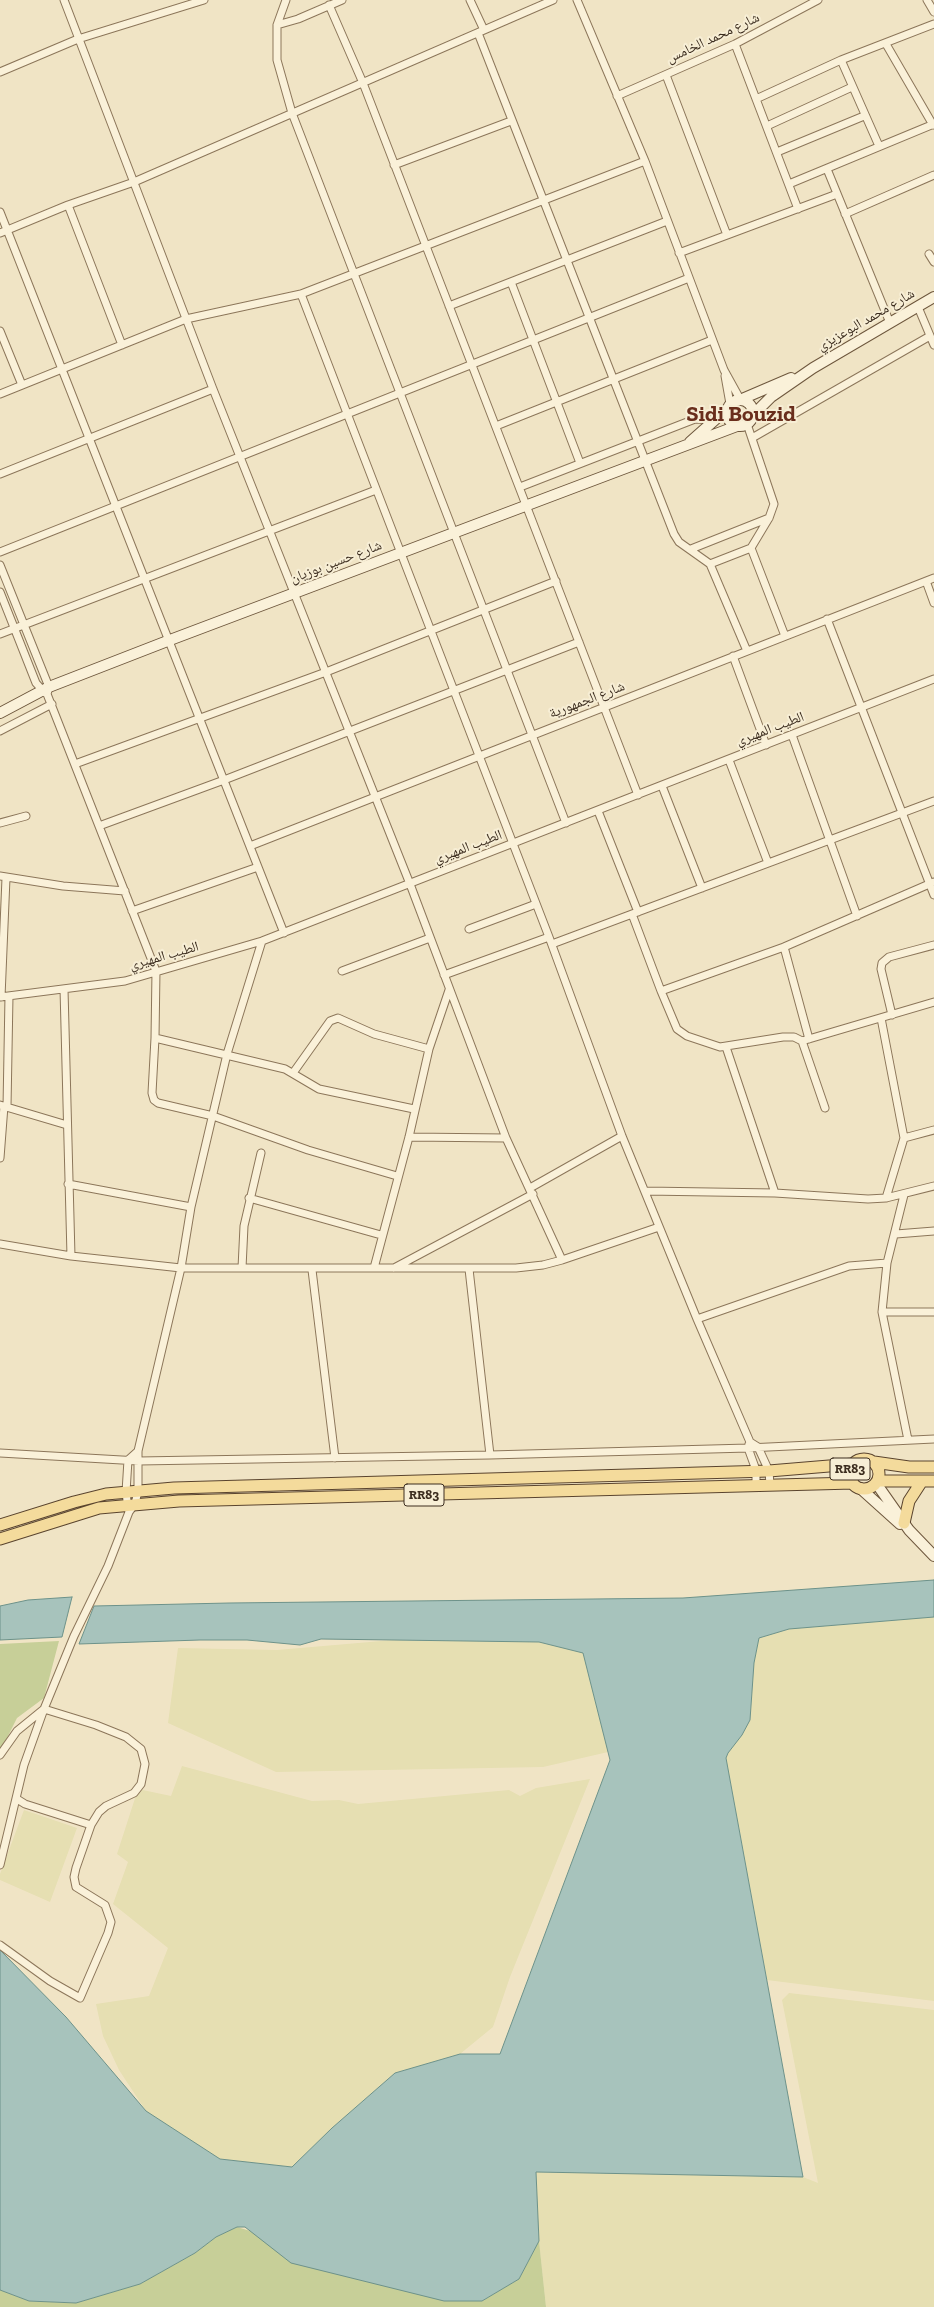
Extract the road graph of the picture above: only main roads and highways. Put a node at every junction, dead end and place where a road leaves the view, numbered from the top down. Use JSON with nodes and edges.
{"nodes":[{"id":1,"x":934,"y":298,"type":"edge"},
{"id":2,"x":813,"y":368,"type":"junction"},
{"id":3,"x":741,"y":399,"type":"junction"},
{"id":4,"x":728,"y":407,"type":"junction"},
{"id":5,"x":746,"y":422,"type":"junction"},
{"id":6,"x":685,"y":446,"type":"junction"},
{"id":7,"x":0,"y":712,"type":"edge"},
{"id":8,"x":874,"y":1462,"type":"junction"},
{"id":9,"x":853,"y":1464,"type":"junction"},
{"id":10,"x":934,"y":1467,"type":"edge"},
{"id":11,"x":922,"y":1481,"type":"junction"},
{"id":12,"x":934,"y":1481,"type":"edge"},
{"id":13,"x":877,"y":1482,"type":"junction"},
{"id":14,"x":856,"y":1485,"type":"junction"},
{"id":15,"x":0,"y":1525,"type":"edge"},
{"id":16,"x":907,"y":1526,"type":"junction"},
{"id":17,"x":0,"y":1539,"type":"edge"},
{"id":18,"x":934,"y":1556,"type":"edge"}],
"edges":[{"from":1,"to":2,"type":"main road","name":"شارع محمد البوعزيزي"},
{"from":2,"to":3,"type":"main road","name":"شارع محمد البوعزيزي"},
{"from":2,"to":5,"type":"main road","name":"شارع محمد البوعزيزي"},
{"from":3,"to":4,"type":"main road","name":"شارع محمد البوعزيزي"},
{"from":3,"to":5,"type":"main road"},
{"from":4,"to":5,"type":"main road"},
{"from":4,"to":6,"type":"main road","name":"شارع حسين بوزيان"},
{"from":5,"to":6,"type":"main road","name":"شارع حسين بوزيان"},
{"from":6,"to":7,"type":"main road","name":"شارع حسين بوزيان"},
{"from":8,"to":9,"type":"main road","number":"RR83"},
{"from":8,"to":10,"type":"main road","number":"RR83"},
{"from":8,"to":13,"type":"main road","number":"RR83"},
{"from":9,"to":14,"type":"main road","number":"RR83"},
{"from":9,"to":15,"type":"main road","number":"RR83"},
{"from":11,"to":12,"type":"main road","number":"RR83"},
{"from":11,"to":13,"type":"main road","number":"RR83"},
{"from":11,"to":16,"type":"main road"},
{"from":13,"to":14,"type":"main road","number":"RR83"},
{"from":13,"to":16,"type":"main road"},
{"from":14,"to":16,"type":"main road"},
{"from":14,"to":17,"type":"main road","number":"RR83"},
{"from":16,"to":18,"type":"main road"}]}
